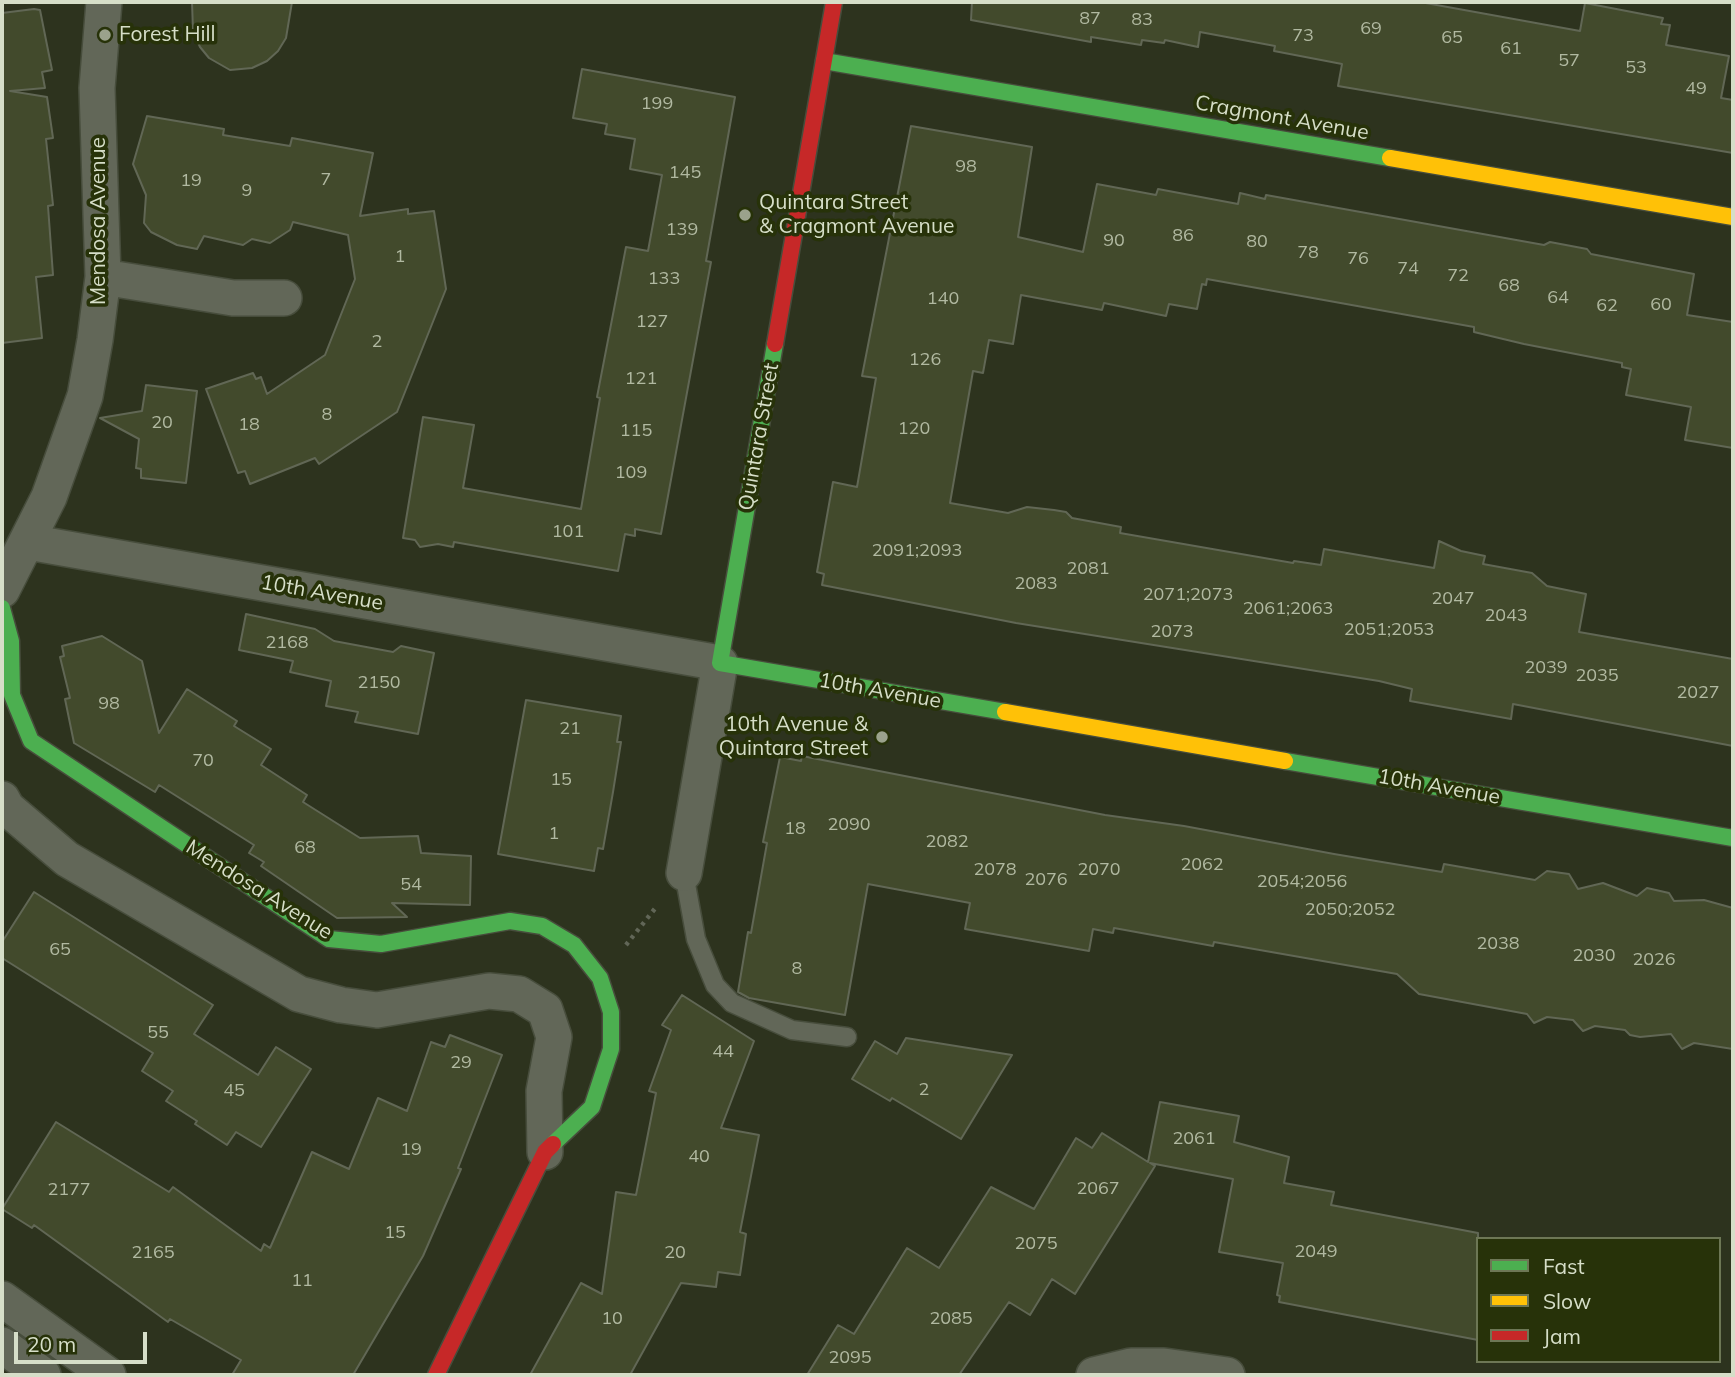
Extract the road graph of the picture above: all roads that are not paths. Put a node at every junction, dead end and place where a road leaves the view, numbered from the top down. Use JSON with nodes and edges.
{"nodes":[{"id":1,"x":104,"y":2,"type":"edge"},
{"id":2,"x":834,"y":2,"type":"edge"},
{"id":3,"x":824,"y":61,"type":"junction"},
{"id":4,"x":1733,"y":217,"type":"edge"},
{"id":5,"x":103,"y":277,"type":"junction"},
{"id":6,"x":284,"y":298,"type":"dead end"},
{"id":7,"x":27,"y":542,"type":"junction"},
{"id":8,"x":2,"y":590,"type":"edge"},
{"id":9,"x":2,"y":608,"type":"edge"},
{"id":10,"x":720,"y":663,"type":"junction"},
{"id":11,"x":2,"y":799,"type":"edge"},
{"id":12,"x":1733,"y":838,"type":"edge"},
{"id":13,"x":684,"y":873,"type":"joint"},
{"id":14,"x":848,"y":1037,"type":"dead end"},
{"id":15,"x":545,"y":1152,"type":"junction"},
{"id":16,"x":2,"y":1299,"type":"edge"},
{"id":17,"x":2,"y":1345,"type":"edge"},
{"id":18,"x":43,"y":1375,"type":"edge"},
{"id":19,"x":108,"y":1375,"type":"edge"},
{"id":20,"x":436,"y":1375,"type":"edge"},
{"id":21,"x":1094,"y":1375,"type":"edge"},
{"id":22,"x":1227,"y":1375,"type":"edge"}],
"edges":[{"from":1,"to":5,"type":"street","name":"Mendosa Avenue"},
{"from":2,"to":3,"type":"street","name":"Quintara Street"},
{"from":3,"to":4,"type":"street","name":"Cragmont Avenue"},
{"from":3,"to":10,"type":"street","name":"Quintara Street"},
{"from":5,"to":6,"type":"street"},
{"from":5,"to":7,"type":"street","name":"Mendosa Avenue"},
{"from":7,"to":8,"type":"street","name":"Mendosa Avenue"},
{"from":7,"to":10,"type":"street","name":"10th Avenue"},
{"from":9,"to":15,"type":"street","name":"Mendosa Avenue"},
{"from":10,"to":12,"type":"street","name":"10th Avenue"},
{"from":10,"to":13,"type":"street","name":"Quintara Street"},
{"from":11,"to":15,"type":"street","name":"Mendosa Avenue"},
{"from":13,"to":14,"type":"lane"},
{"from":15,"to":20,"type":"street","name":"Mendosa Avenue"},
{"from":16,"to":19,"type":"street"},
{"from":17,"to":18,"type":"street"},
{"from":21,"to":22,"type":"street"}]}
